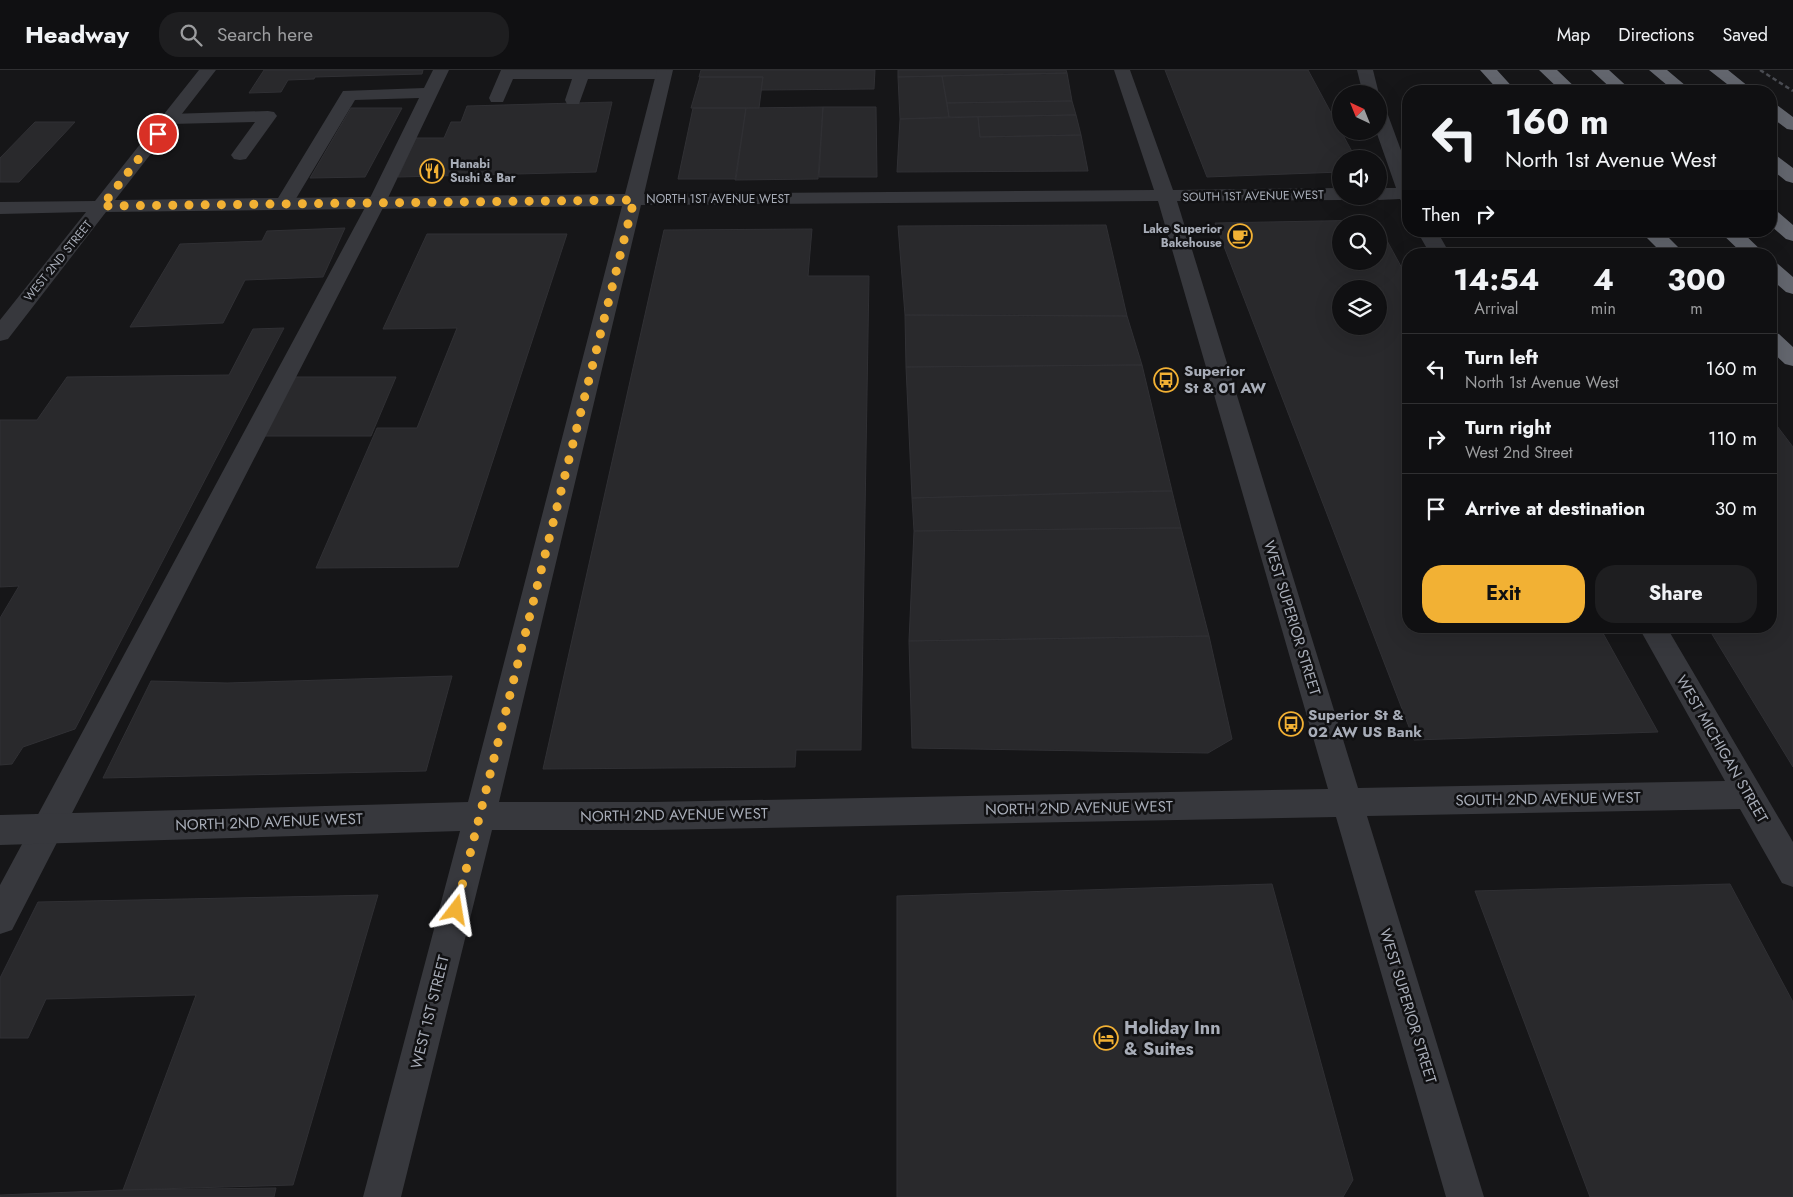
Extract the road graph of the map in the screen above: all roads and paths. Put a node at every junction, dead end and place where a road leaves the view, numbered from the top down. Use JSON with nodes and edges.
{"nodes":[{"id":1,"x":208,"y":70,"type":"edge"},
{"id":2,"x":441,"y":70,"type":"edge"},
{"id":3,"x":1122,"y":70,"type":"edge"},
{"id":4,"x":1365,"y":70,"type":"edge"},
{"id":5,"x":1488,"y":70,"type":"edge"},
{"id":6,"x":1547,"y":70,"type":"edge"},
{"id":7,"x":1599,"y":70,"type":"edge"},
{"id":8,"x":1657,"y":70,"type":"edge"},
{"id":9,"x":1717,"y":70,"type":"edge"},
{"id":10,"x":508,"y":72,"type":"edge"},
{"id":11,"x":582,"y":72,"type":"edge"},
{"id":12,"x":665,"y":72,"type":"edge"},
{"id":13,"x":1369,"y":85,"type":"edge"},
{"id":14,"x":1502,"y":85,"type":"edge"},
{"id":15,"x":1564,"y":85,"type":"edge"},
{"id":16,"x":1617,"y":85,"type":"edge"},
{"id":17,"x":1676,"y":85,"type":"edge"},
{"id":18,"x":1738,"y":85,"type":"edge"},
{"id":19,"x":430,"y":92,"type":"junction"},
{"id":20,"x":497,"y":98,"type":"dead end"},
{"id":21,"x":573,"y":100,"type":"dead end"},
{"id":22,"x":1777,"y":113,"type":"edge"},
{"id":23,"x":170,"y":119,"type":"junction"},
{"id":24,"x":1793,"y":125,"type":"edge"},
{"id":25,"x":1388,"y":140,"type":"edge"},
{"id":26,"x":240,"y":155,"type":"dead end"},
{"id":27,"x":1777,"y":165,"type":"edge"},
{"id":28,"x":1793,"y":177,"type":"edge"},
{"id":29,"x":1402,"y":178,"type":"edge"},
{"id":30,"x":1332,"y":194,"type":"edge"},
{"id":31,"x":1387,"y":194,"type":"edge"},
{"id":32,"x":1402,"y":195,"type":"edge"},
{"id":33,"x":1166,"y":197,"type":"junction"},
{"id":34,"x":634,"y":200,"type":"junction"},
{"id":35,"x":377,"y":202,"type":"junction"},
{"id":36,"x":284,"y":203,"type":"junction"},
{"id":37,"x":102,"y":206,"type":"junction"},
{"id":38,"x":0,"y":208,"type":"edge"},
{"id":39,"x":1777,"y":221,"type":"edge"},
{"id":40,"x":1793,"y":235,"type":"edge"},
{"id":41,"x":1656,"y":237,"type":"edge"},
{"id":42,"x":1736,"y":237,"type":"edge"},
{"id":43,"x":1668,"y":248,"type":"edge"},
{"id":44,"x":1748,"y":248,"type":"edge"},
{"id":45,"x":1777,"y":273,"type":"edge"},
{"id":46,"x":1793,"y":288,"type":"edge"},
{"id":47,"x":0,"y":334,"type":"edge"},
{"id":48,"x":1777,"y":344,"type":"edge"},
{"id":49,"x":1793,"y":359,"type":"edge"},
{"id":50,"x":1656,"y":633,"type":"edge"},
{"id":51,"x":1748,"y":794,"type":"junction"},
{"id":52,"x":1348,"y":803,"type":"junction"},
{"id":53,"x":480,"y":816,"type":"junction"},
{"id":54,"x":46,"y":829,"type":"junction"},
{"id":55,"x":0,"y":830,"type":"edge"},
{"id":56,"x":1793,"y":872,"type":"edge"},
{"id":57,"x":0,"y":918,"type":"edge"},
{"id":58,"x":382,"y":1197,"type":"edge"},
{"id":59,"x":1465,"y":1197,"type":"edge"}],
"edges":[{"from":1,"to":23,"type":"street","name":"WEST 2ND STREET"},
{"from":2,"to":19,"type":"street"},
{"from":3,"to":33,"type":"street","name":"WEST SUPERIOR STREET"},
{"from":4,"to":13,"type":"street"},
{"from":5,"to":14,"type":"highway"},
{"from":6,"to":15,"type":"highway"},
{"from":7,"to":16,"type":"highway"},
{"from":8,"to":17,"type":"highway"},
{"from":9,"to":18,"type":"highway"},
{"from":10,"to":11,"type":"street"},
{"from":10,"to":20,"type":"street"},
{"from":11,"to":12,"type":"street"},
{"from":11,"to":21,"type":"street"},
{"from":12,"to":34,"type":"street","name":"WEST 1ST STREET"},
{"from":19,"to":35,"type":"street"},
{"from":19,"to":36,"type":"street"},
{"from":22,"to":24,"type":"highway"},
{"from":23,"to":26,"type":"street"},
{"from":23,"to":37,"type":"street","name":"WEST 2ND STREET"},
{"from":25,"to":29,"type":"street"},
{"from":27,"to":28,"type":"highway"},
{"from":30,"to":33,"type":"street","name":"SOUTH 1ST AVENUE WEST"},
{"from":31,"to":32,"type":"street"},
{"from":33,"to":34,"type":"street","name":"NORTH 1ST AVENUE WEST"},
{"from":33,"to":52,"type":"street","name":"WEST SUPERIOR STREET"},
{"from":34,"to":35,"type":"street","name":"NORTH 1ST AVENUE WEST"},
{"from":34,"to":53,"type":"street","name":"WEST 1ST STREET"},
{"from":35,"to":36,"type":"street","name":"NORTH 1ST AVENUE WEST"},
{"from":35,"to":54,"type":"street"},
{"from":36,"to":37,"type":"street","name":"NORTH 1ST AVENUE WEST"},
{"from":37,"to":38,"type":"street","name":"NORTH 1ST AVENUE WEST"},
{"from":37,"to":47,"type":"street","name":"WEST 2ND STREET"},
{"from":39,"to":40,"type":"highway"},
{"from":41,"to":43,"type":"highway"},
{"from":42,"to":44,"type":"highway"},
{"from":45,"to":46,"type":"highway"},
{"from":48,"to":49,"type":"highway"},
{"from":50,"to":51,"type":"street","name":"WEST MICHIGAN STREET"},
{"from":51,"to":52,"type":"street","name":"SOUTH 2ND AVENUE WEST"},
{"from":51,"to":56,"type":"street","name":"WEST MICHIGAN STREET"},
{"from":52,"to":53,"type":"street","name":"NORTH 2ND AVENUE WEST"},
{"from":52,"to":59,"type":"street","name":"WEST SUPERIOR STREET"},
{"from":53,"to":54,"type":"street","name":"NORTH 2ND AVENUE WEST"},
{"from":53,"to":58,"type":"street","name":"WEST 1ST STREET"},
{"from":54,"to":55,"type":"street","name":"NORTH 2ND AVENUE WEST"},
{"from":54,"to":57,"type":"street"}]}
